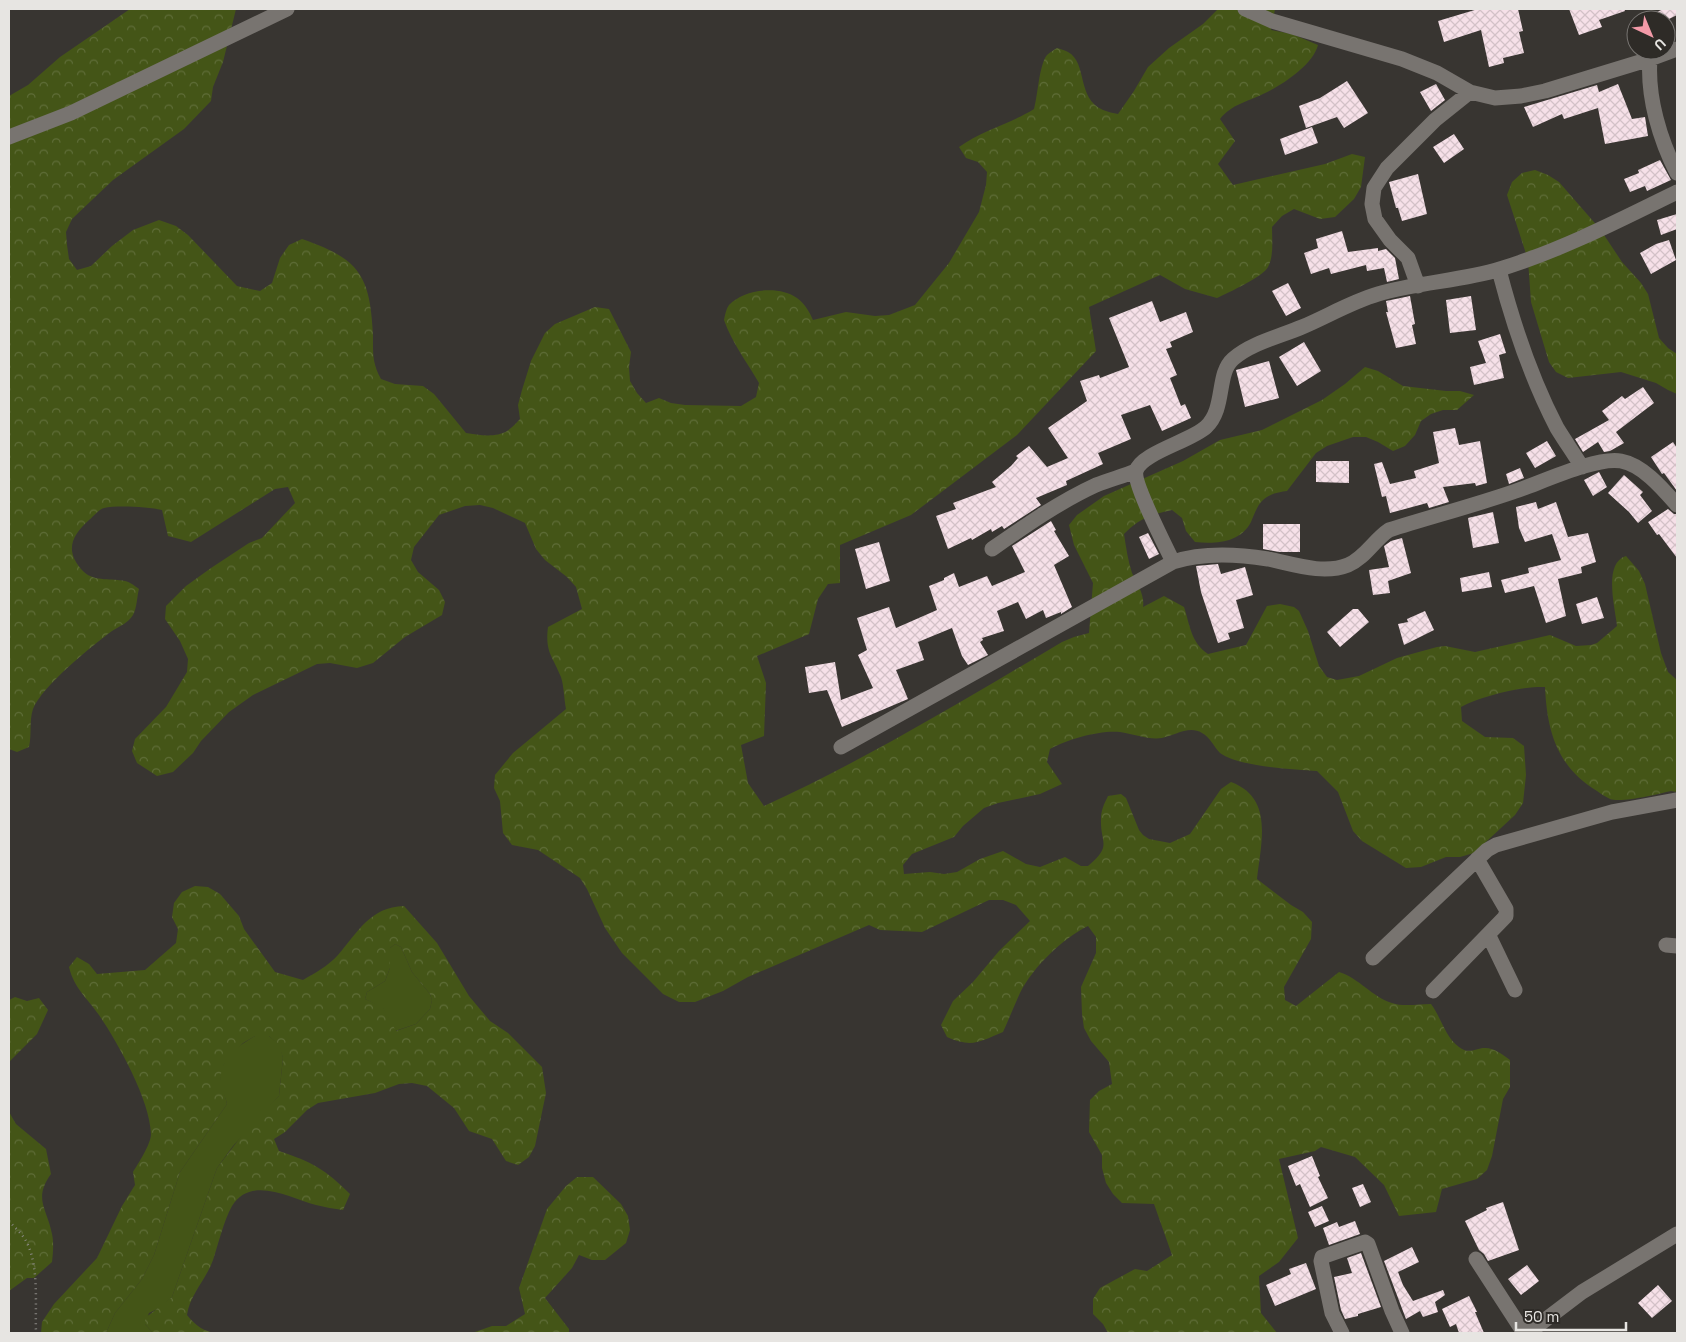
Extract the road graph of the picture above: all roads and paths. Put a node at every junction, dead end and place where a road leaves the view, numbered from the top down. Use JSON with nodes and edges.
{"nodes":[{"id":1,"x":287,"y":9,"type":"edge"},
{"id":2,"x":1245,"y":9,"type":"edge"},
{"id":3,"x":1647,"y":60,"type":"edge"},
{"id":4,"x":1650,"y":60,"type":"edge"},
{"id":5,"x":1470,"y":92,"type":"junction"},
{"id":6,"x":9,"y":137,"type":"edge"},
{"id":7,"x":1677,"y":173,"type":"edge"},
{"id":8,"x":1677,"y":192,"type":"edge"},
{"id":9,"x":1499,"y":270,"type":"junction"},
{"id":10,"x":1418,"y":286,"type":"junction"},
{"id":11,"x":1582,"y":467,"type":"junction"},
{"id":12,"x":1136,"y":471,"type":"junction"},
{"id":13,"x":1677,"y":505,"type":"edge"},
{"id":14,"x":992,"y":549,"type":"dead end"},
{"id":15,"x":1172,"y":562,"type":"junction"},
{"id":16,"x":842,"y":747,"type":"dead end"},
{"id":17,"x":1677,"y":800,"type":"edge"},
{"id":18,"x":1477,"y":859,"type":"junction"},
{"id":19,"x":1489,"y":936,"type":"junction"},
{"id":20,"x":1373,"y":958,"type":"dead end"},
{"id":21,"x":1515,"y":990,"type":"dead end"},
{"id":22,"x":1433,"y":991,"type":"dead end"},
{"id":23,"x":9,"y":1221,"type":"edge"},
{"id":24,"x":1677,"y":1234,"type":"edge"},
{"id":25,"x":1476,"y":1259,"type":"dead end"},
{"id":26,"x":36,"y":1333,"type":"edge"},
{"id":27,"x":1342,"y":1333,"type":"edge"},
{"id":28,"x":1402,"y":1333,"type":"edge"},
{"id":29,"x":1524,"y":1333,"type":"edge"},
{"id":30,"x":1528,"y":1333,"type":"edge"}],
"edges":[{"from":1,"to":6,"type":"street"},
{"from":2,"to":5,"type":"street"},
{"from":3,"to":5,"type":"street"},
{"from":4,"to":7,"type":"street"},
{"from":5,"to":10,"type":"street"},
{"from":8,"to":9,"type":"street"},
{"from":9,"to":10,"type":"street"},
{"from":9,"to":11,"type":"street"},
{"from":10,"to":12,"type":"street"},
{"from":11,"to":13,"type":"street"},
{"from":11,"to":15,"type":"street"},
{"from":12,"to":14,"type":"street"},
{"from":12,"to":15,"type":"street"},
{"from":15,"to":16,"type":"street"},
{"from":17,"to":18,"type":"street"},
{"from":18,"to":19,"type":"street"},
{"from":18,"to":20,"type":"street"},
{"from":19,"to":21,"type":"street"},
{"from":19,"to":22,"type":"street"},
{"from":23,"to":26,"type":"path"},
{"from":24,"to":30,"type":"street"},
{"from":25,"to":29,"type":"street"},
{"from":27,"to":28,"type":"street"}]}
